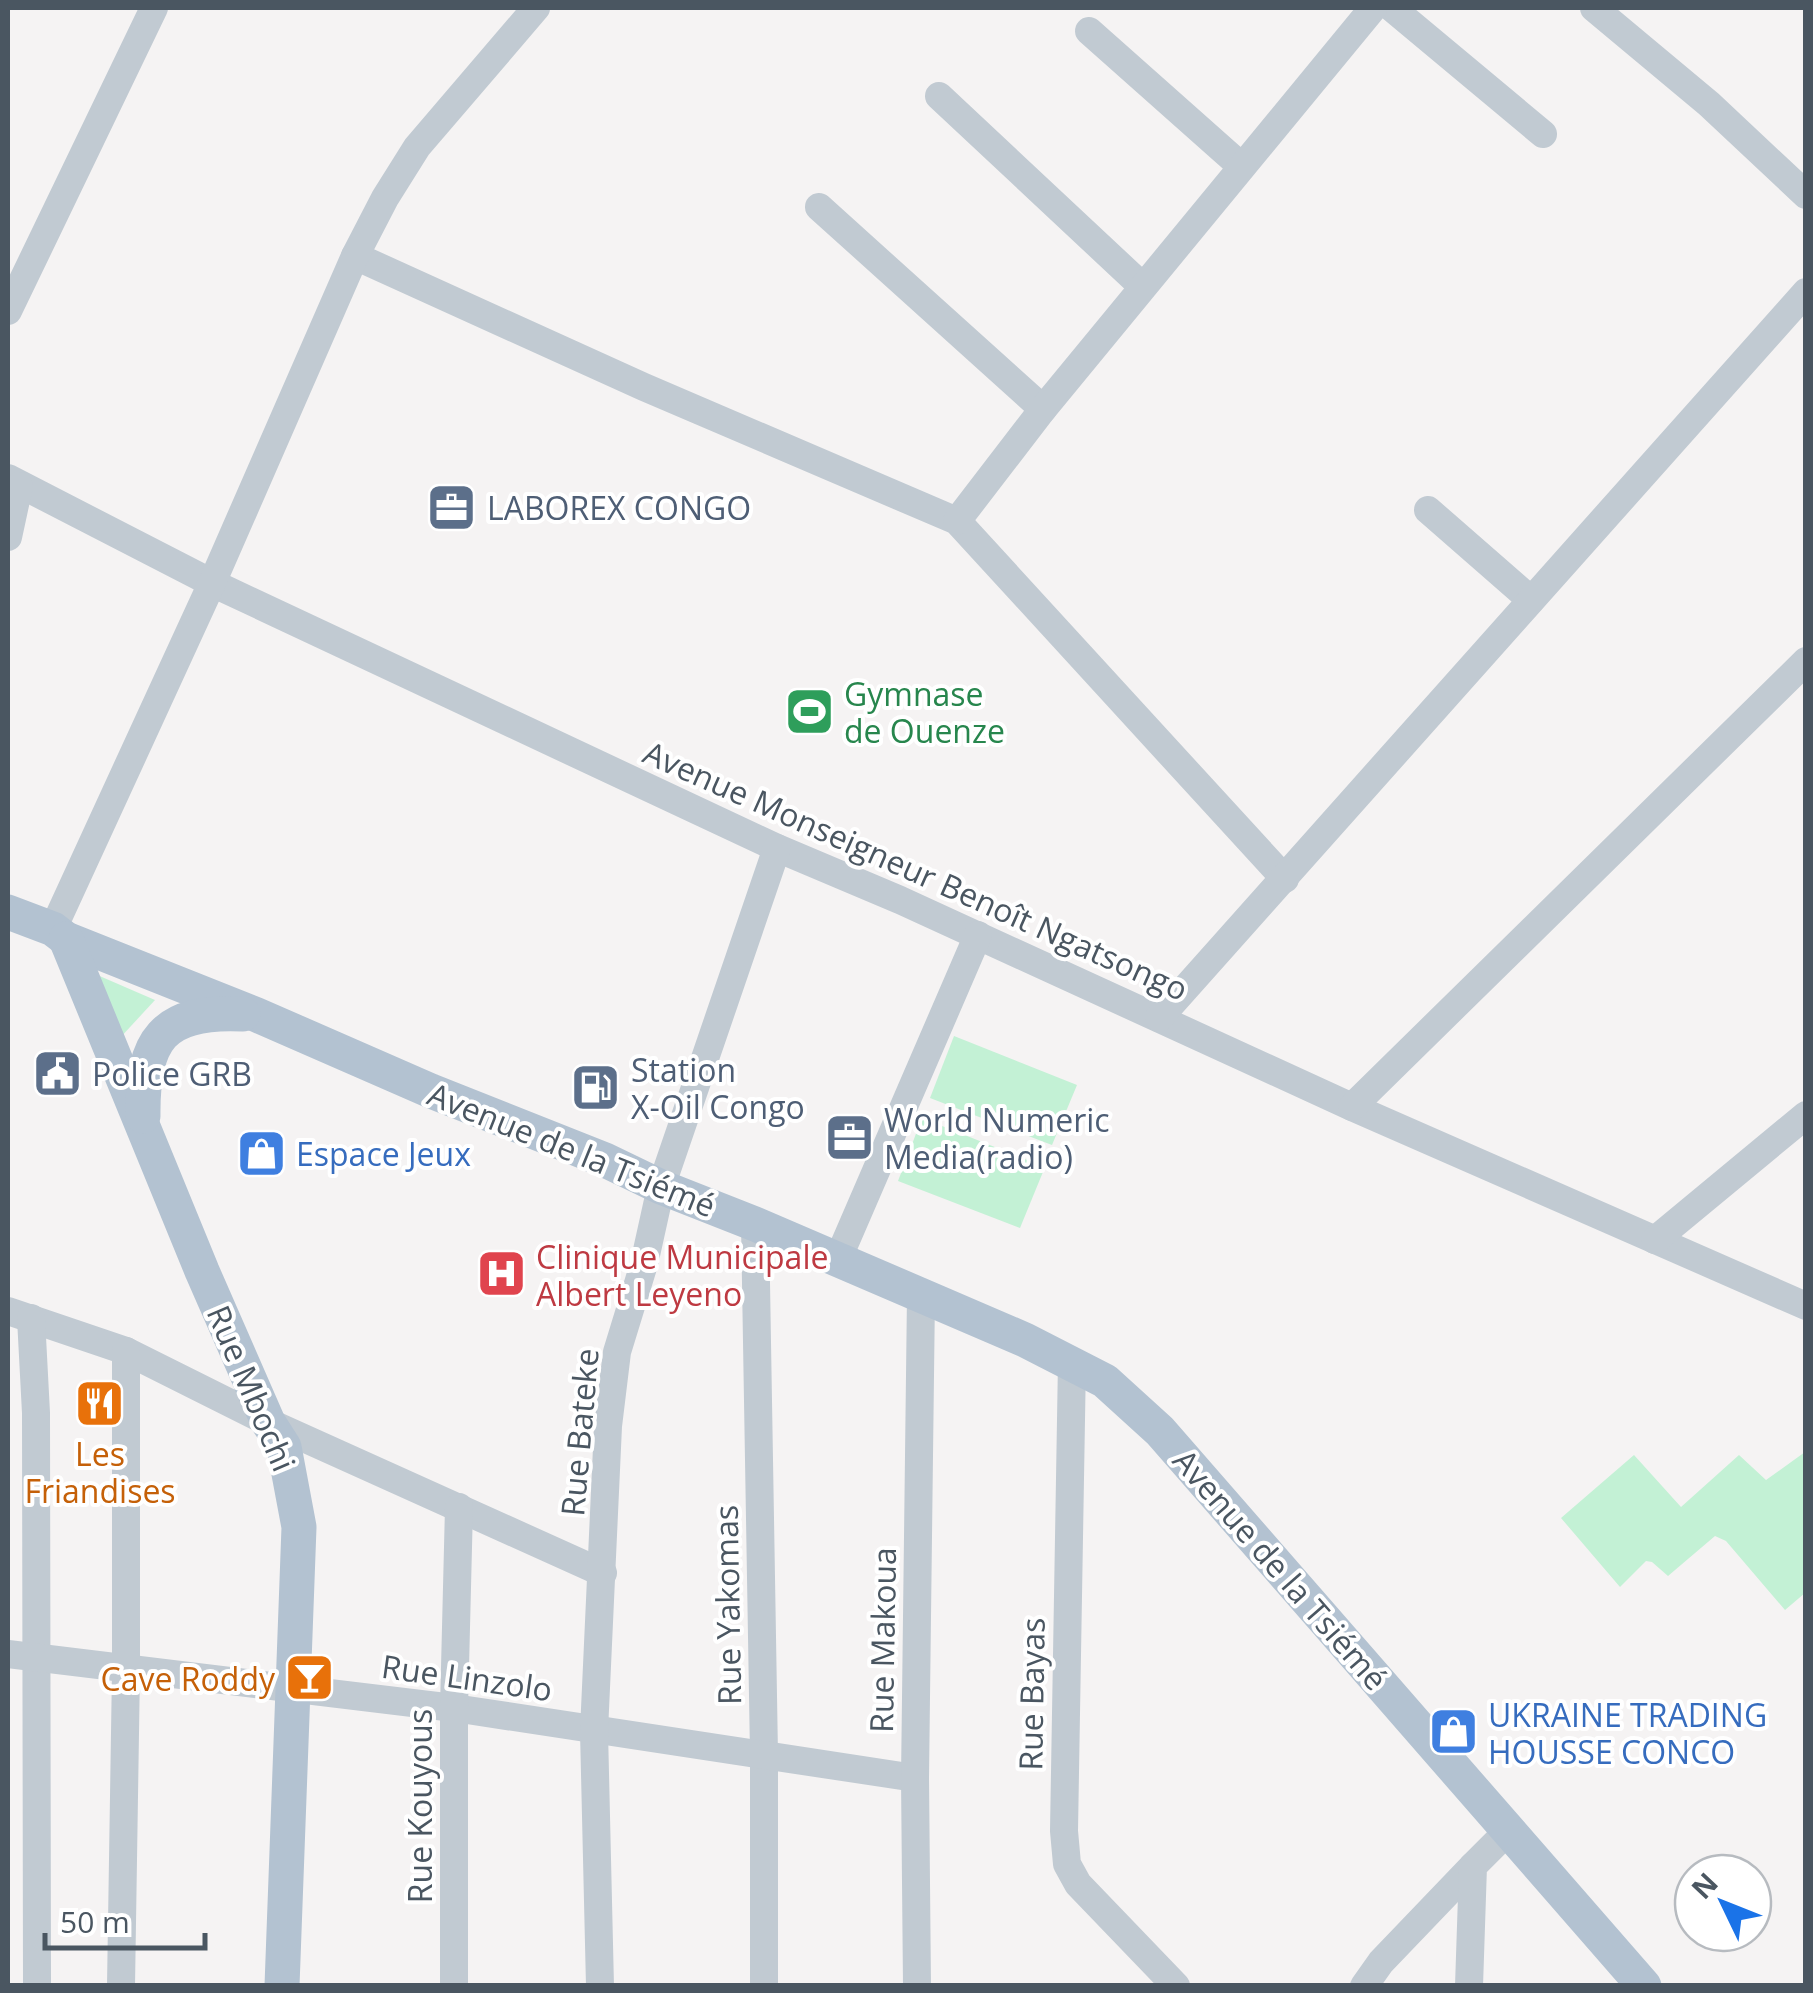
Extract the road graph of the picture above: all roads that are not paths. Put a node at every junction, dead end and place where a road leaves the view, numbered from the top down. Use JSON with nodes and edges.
{"nodes":[{"id":1,"x":154,"y":8,"type":"edge"},
{"id":2,"x":536,"y":8,"type":"edge"},
{"id":3,"x":1373,"y":8,"type":"edge"},
{"id":4,"x":1392,"y":8,"type":"edge"},
{"id":5,"x":1594,"y":8,"type":"edge"},
{"id":6,"x":1089,"y":31,"type":"dead end"},
{"id":7,"x":939,"y":96,"type":"dead end"},
{"id":8,"x":1542,"y":134,"type":"dead end"},
{"id":9,"x":1241,"y":166,"type":"junction"},
{"id":10,"x":1806,"y":195,"type":"edge"},
{"id":11,"x":819,"y":206,"type":"dead end"},
{"id":12,"x":355,"y":256,"type":"junction"},
{"id":13,"x":1142,"y":286,"type":"junction"},
{"id":14,"x":1806,"y":292,"type":"edge"},
{"id":15,"x":8,"y":311,"type":"edge"},
{"id":16,"x":1042,"y":409,"type":"junction"},
{"id":17,"x":13,"y":482,"type":"edge"},
{"id":18,"x":1428,"y":510,"type":"dead end"},
{"id":19,"x":957,"y":522,"type":"junction"},
{"id":20,"x":8,"y":537,"type":"edge"},
{"id":21,"x":212,"y":584,"type":"junction"},
{"id":22,"x":1531,"y":600,"type":"junction"},
{"id":23,"x":1806,"y":661,"type":"edge"},
{"id":24,"x":777,"y":848,"type":"junction"},
{"id":25,"x":1285,"y":880,"type":"junction"},
{"id":26,"x":8,"y":912,"type":"edge"},
{"id":27,"x":60,"y":934,"type":"junction"},
{"id":28,"x":978,"y":935,"type":"junction"},
{"id":29,"x":257,"y":1015,"type":"junction"},
{"id":30,"x":1159,"y":1018,"type":"junction"},
{"id":31,"x":1352,"y":1107,"type":"junction"},
{"id":32,"x":1806,"y":1115,"type":"edge"},
{"id":33,"x":143,"y":1132,"type":"junction"},
{"id":34,"x":661,"y":1187,"type":"junction"},
{"id":35,"x":755,"y":1224,"type":"junction"},
{"id":36,"x":1655,"y":1240,"type":"junction"},
{"id":37,"x":838,"y":1259,"type":"junction"},
{"id":38,"x":921,"y":1295,"type":"junction"},
{"id":39,"x":1806,"y":1306,"type":"edge"},
{"id":40,"x":19,"y":1314,"type":"edge"},
{"id":41,"x":126,"y":1351,"type":"junction"},
{"id":42,"x":1072,"y":1362,"type":"junction"},
{"id":43,"x":268,"y":1422,"type":"junction"},
{"id":44,"x":460,"y":1506,"type":"junction"},
{"id":45,"x":603,"y":1573,"type":"junction"},
{"id":46,"x":21,"y":1656,"type":"edge"},
{"id":47,"x":126,"y":1670,"type":"junction"},
{"id":48,"x":293,"y":1688,"type":"junction"},
{"id":49,"x":454,"y":1708,"type":"junction"},
{"id":50,"x":594,"y":1731,"type":"junction"},
{"id":51,"x":764,"y":1754,"type":"junction"},
{"id":52,"x":915,"y":1778,"type":"junction"},
{"id":53,"x":1509,"y":1830,"type":"junction"},
{"id":54,"x":1472,"y":1866,"type":"junction"},
{"id":55,"x":1618,"y":1970,"type":"edge"},
{"id":56,"x":1166,"y":1981,"type":"edge"},
{"id":57,"x":37,"y":1986,"type":"edge"},
{"id":58,"x":121,"y":1986,"type":"edge"},
{"id":59,"x":282,"y":1986,"type":"edge"},
{"id":60,"x":454,"y":1986,"type":"edge"},
{"id":61,"x":600,"y":1986,"type":"edge"},
{"id":62,"x":764,"y":1986,"type":"edge"},
{"id":63,"x":917,"y":1986,"type":"edge"},
{"id":64,"x":1364,"y":1986,"type":"edge"},
{"id":65,"x":1469,"y":1986,"type":"edge"},
{"id":66,"x":1644,"y":1986,"type":"edge"}],
"edges":[{"from":1,"to":15,"type":"street"},
{"from":2,"to":12,"type":"street"},
{"from":3,"to":9,"type":"street"},
{"from":4,"to":8,"type":"street"},
{"from":5,"to":10,"type":"street"},
{"from":6,"to":9,"type":"street"},
{"from":7,"to":13,"type":"street"},
{"from":9,"to":13,"type":"street"},
{"from":11,"to":16,"type":"street"},
{"from":12,"to":19,"type":"street"},
{"from":12,"to":21,"type":"street"},
{"from":13,"to":16,"type":"street"},
{"from":14,"to":22,"type":"street"},
{"from":16,"to":19,"type":"street"},
{"from":17,"to":20,"type":"street"},
{"from":17,"to":21,"type":"street","name":"Avenue Monseigneur Benoît Ngatsongo"},
{"from":18,"to":22,"type":"street"},
{"from":19,"to":25,"type":"street"},
{"from":21,"to":24,"type":"street","name":"Avenue Monseigneur Benoît Ngatsongo"},
{"from":21,"to":27,"type":"street"},
{"from":22,"to":25,"type":"street"},
{"from":23,"to":31,"type":"street"},
{"from":24,"to":28,"type":"street","name":"Avenue Monseigneur Benoît Ngatsongo"},
{"from":24,"to":34,"type":"street","name":"Rue Bateke"},
{"from":25,"to":30,"type":"street"},
{"from":26,"to":27,"type":"main road","name":"Avenue de la Tsiémé"},
{"from":27,"to":29,"type":"main road","name":"Avenue de la Tsiémé"},
{"from":27,"to":33,"type":"main road","name":"Rue Mbochi"},
{"from":28,"to":30,"type":"street","name":"Avenue Monseigneur Benoît Ngatsongo"},
{"from":28,"to":37,"type":"street"},
{"from":29,"to":33,"type":"main road"},
{"from":29,"to":34,"type":"main road","name":"Avenue de la Tsiémé"},
{"from":30,"to":31,"type":"street","name":"Avenue Monseigneur Benoît Ngatsongo"},
{"from":31,"to":36,"type":"street","name":"Avenue Monseigneur Benoît Ngatsongo"},
{"from":32,"to":36,"type":"street"},
{"from":33,"to":43,"type":"main road","name":"Rue Mbochi"},
{"from":34,"to":35,"type":"main road","name":"Avenue de la Tsiémé"},
{"from":34,"to":45,"type":"street","name":"Rue Bateke"},
{"from":35,"to":37,"type":"main road","name":"Avenue de la Tsiémé"},
{"from":35,"to":51,"type":"street","name":"Rue Yakomas"},
{"from":36,"to":39,"type":"street","name":"Avenue Monseigneur Benoît Ngatsongo"},
{"from":37,"to":38,"type":"main road","name":"Avenue de la Tsiémé"},
{"from":38,"to":42,"type":"main road","name":"Avenue de la Tsiémé"},
{"from":38,"to":52,"type":"street","name":"Rue Makoua"},
{"from":40,"to":41,"type":"street"},
{"from":40,"to":46,"type":"street"},
{"from":41,"to":43,"type":"street"},
{"from":41,"to":47,"type":"street"},
{"from":42,"to":53,"type":"main road","name":"Avenue de la Tsiémé"},
{"from":42,"to":56,"type":"street","name":"Rue Bayas"},
{"from":43,"to":44,"type":"street"},
{"from":43,"to":48,"type":"main road","name":"Rue Mbochi"},
{"from":44,"to":45,"type":"street"},
{"from":44,"to":49,"type":"street","name":"Rue Kouyous"},
{"from":45,"to":50,"type":"street","name":"Rue Bateke"},
{"from":46,"to":47,"type":"street","name":"Rue Linzolo"},
{"from":46,"to":57,"type":"street"},
{"from":47,"to":48,"type":"street","name":"Rue Linzolo"},
{"from":47,"to":58,"type":"street"},
{"from":48,"to":49,"type":"street","name":"Rue Linzolo"},
{"from":48,"to":59,"type":"main road","name":"Rue Mbochi"},
{"from":49,"to":50,"type":"street","name":"Rue Linzolo"},
{"from":49,"to":60,"type":"street","name":"Rue Kouyous"},
{"from":50,"to":51,"type":"street","name":"Rue Linzolo"},
{"from":50,"to":61,"type":"street","name":"Rue Bateke"},
{"from":51,"to":52,"type":"street","name":"Rue Linzolo"},
{"from":51,"to":62,"type":"street","name":"Rue Yakomas"},
{"from":52,"to":63,"type":"street","name":"Rue Makoua"},
{"from":53,"to":54,"type":"street"},
{"from":53,"to":55,"type":"main road","name":"Avenue de la Tsiémé"},
{"from":54,"to":64,"type":"street"},
{"from":54,"to":65,"type":"street"},
{"from":55,"to":66,"type":"main road","name":"Avenue de la Tsiémé"}]}
